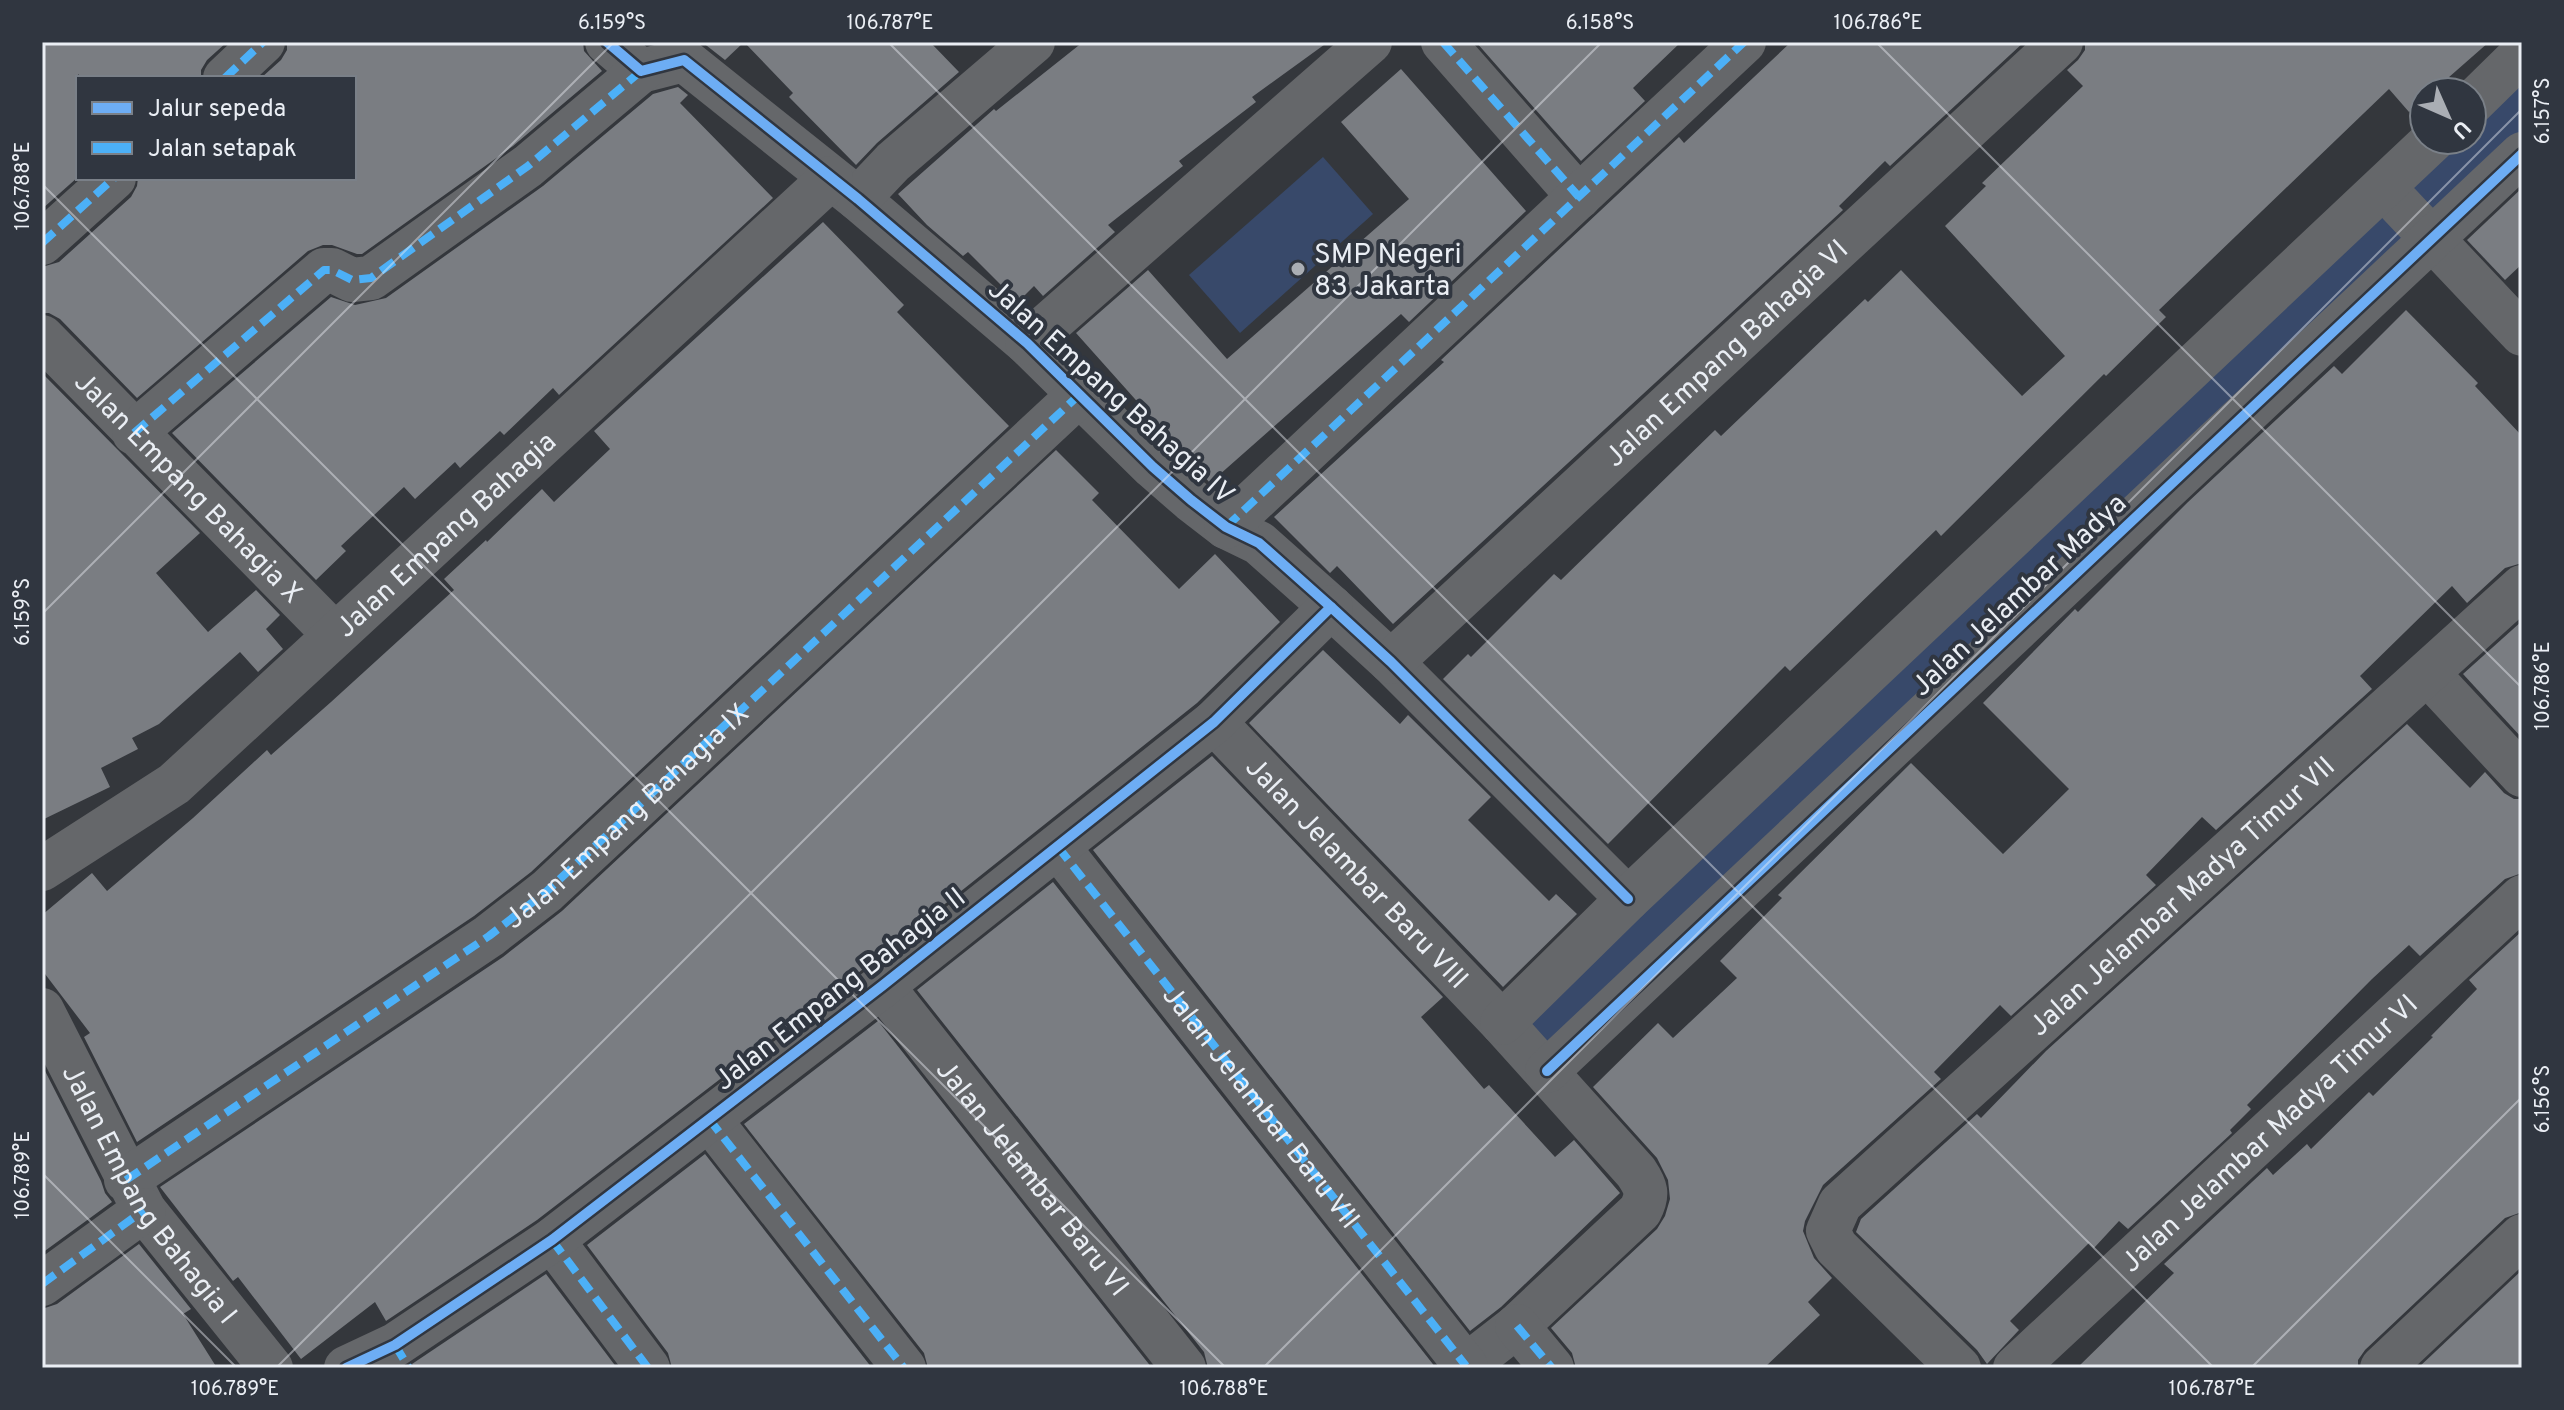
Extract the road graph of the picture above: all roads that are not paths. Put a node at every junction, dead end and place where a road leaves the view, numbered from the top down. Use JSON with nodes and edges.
{"nodes":[{"id":1,"x":263,"y":42,"type":"edge"},
{"id":2,"x":607,"y":42,"type":"edge"},
{"id":3,"x":1033,"y":42,"type":"edge"},
{"id":4,"x":1370,"y":42,"type":"edge"},
{"id":5,"x":1443,"y":42,"type":"edge"},
{"id":6,"x":1744,"y":42,"type":"edge"},
{"id":7,"x":2061,"y":42,"type":"edge"},
{"id":8,"x":692,"y":51,"type":"edge"},
{"id":9,"x":2522,"y":54,"type":"edge"},
{"id":10,"x":641,"y":71,"type":"junction"},
{"id":11,"x":227,"y":76,"type":"edge"},
{"id":12,"x":2488,"y":87,"type":"edge"},
{"id":13,"x":2522,"y":154,"type":"edge"},
{"id":14,"x":2417,"y":156,"type":"edge"},
{"id":15,"x":112,"y":180,"type":"edge"},
{"id":16,"x":2384,"y":188,"type":"junction"},
{"id":17,"x":844,"y":189,"type":"junction"},
{"id":18,"x":1579,"y":197,"type":"junction"},
{"id":19,"x":2431,"y":238,"type":"junction"},
{"id":20,"x":42,"y":243,"type":"edge"},
{"id":21,"x":2522,"y":334,"type":"edge"},
{"id":22,"x":42,"y":337,"type":"edge"},
{"id":23,"x":1027,"y":343,"type":"junction"},
{"id":24,"x":1080,"y":394,"type":"junction"},
{"id":25,"x":134,"y":433,"type":"junction"},
{"id":26,"x":1226,"y":527,"type":"junction"},
{"id":27,"x":2522,"y":587,"type":"edge"},
{"id":28,"x":1331,"y":607,"type":"junction"},
{"id":29,"x":335,"y":635,"type":"junction"},
{"id":30,"x":1391,"y":662,"type":"junction"},
{"id":31,"x":2428,"y":674,"type":"junction"},
{"id":32,"x":1214,"y":722,"type":"junction"},
{"id":33,"x":2522,"y":775,"type":"edge"},
{"id":34,"x":1058,"y":847,"type":"junction"},
{"id":35,"x":42,"y":869,"type":"edge"},
{"id":36,"x":2522,"y":897,"type":"edge"},
{"id":37,"x":1628,"y":899,"type":"junction"},
{"id":38,"x":882,"y":986,"type":"junction"},
{"id":39,"x":42,"y":1010,"type":"edge"},
{"id":40,"x":1502,"y":1023,"type":"junction"},
{"id":41,"x":1547,"y":1071,"type":"junction"},
{"id":42,"x":709,"y":1119,"type":"junction"},
{"id":43,"x":135,"y":1195,"type":"junction"},
{"id":44,"x":2522,"y":1236,"type":"edge"},
{"id":45,"x":552,"y":1240,"type":"junction"},
{"id":46,"x":42,"y":1284,"type":"edge"},
{"id":47,"x":1517,"y":1326,"type":"junction"},
{"id":48,"x":402,"y":1357,"type":"edge"},
{"id":49,"x":1464,"y":1367,"type":"edge"},
{"id":50,"x":271,"y":1368,"type":"edge"},
{"id":51,"x":346,"y":1368,"type":"edge"},
{"id":52,"x":648,"y":1368,"type":"edge"},
{"id":53,"x":904,"y":1368,"type":"edge"},
{"id":54,"x":1184,"y":1368,"type":"edge"},
{"id":55,"x":1552,"y":1368,"type":"edge"},
{"id":56,"x":1959,"y":1368,"type":"edge"},
{"id":57,"x":2015,"y":1368,"type":"edge"},
{"id":58,"x":2382,"y":1368,"type":"edge"}],
"edges":[{"from":1,"to":11,"type":"street"},
{"from":2,"to":10,"type":"street"},
{"from":3,"to":17,"type":"street","name":"Jalan Empang Bahagia"},
{"from":4,"to":23,"type":"street"},
{"from":5,"to":18,"type":"street"},
{"from":6,"to":18,"type":"street"},
{"from":7,"to":30,"type":"street","name":"Jalan Empang Bahagia VI"},
{"from":8,"to":10,"type":"street","name":"Jalan Empang Bahagia IV"},
{"from":8,"to":17,"type":"street","name":"Jalan Empang Bahagia IV"},
{"from":9,"to":12,"type":"street"},
{"from":10,"to":25,"type":"street"},
{"from":13,"to":19,"type":"street","name":"Jalan Jelambar Madya"},
{"from":14,"to":16,"type":"street","name":"Jalan Jelambar Madya"},
{"from":15,"to":20,"type":"street"},
{"from":16,"to":19,"type":"street"},
{"from":16,"to":37,"type":"street","name":"Jalan Jelambar Madya"},
{"from":17,"to":23,"type":"street","name":"Jalan Empang Bahagia IV"},
{"from":17,"to":29,"type":"street","name":"Jalan Empang Bahagia"},
{"from":18,"to":26,"type":"street"},
{"from":19,"to":21,"type":"street"},
{"from":19,"to":41,"type":"street","name":"Jalan Jelambar Madya"},
{"from":22,"to":25,"type":"street","name":"Jalan Empang Bahagia X"},
{"from":23,"to":24,"type":"street","name":"Jalan Empang Bahagia IV"},
{"from":24,"to":26,"type":"street","name":"Jalan Empang Bahagia IV"},
{"from":24,"to":43,"type":"street","name":"Jalan Empang Bahagia IX"},
{"from":25,"to":29,"type":"street","name":"Jalan Empang Bahagia X"},
{"from":26,"to":28,"type":"street","name":"Jalan Empang Bahagia IV"},
{"from":27,"to":31,"type":"street","name":"Jalan Jelambar Madya Timur VII"},
{"from":28,"to":30,"type":"street","name":"Jalan Empang Bahagia IV"},
{"from":28,"to":32,"type":"street","name":"Jalan Empang Bahagia II"},
{"from":29,"to":35,"type":"street","name":"Jalan Empang Bahagia"},
{"from":30,"to":37,"type":"street","name":"Jalan Empang Bahagia IV"},
{"from":31,"to":33,"type":"street"},
{"from":31,"to":56,"type":"street","name":"Jalan Jelambar Madya Timur VII"},
{"from":32,"to":34,"type":"street","name":"Jalan Empang Bahagia II"},
{"from":32,"to":40,"type":"street","name":"Jalan Jelambar Baru VIII"},
{"from":34,"to":38,"type":"street","name":"Jalan Empang Bahagia II"},
{"from":34,"to":49,"type":"street","name":"Jalan Jelambar Baru VII"},
{"from":36,"to":57,"type":"street","name":"Jalan Jelambar Madya Timur VI"},
{"from":37,"to":40,"type":"street","name":"Jalan Jelambar Madya"},
{"from":38,"to":42,"type":"street","name":"Jalan Empang Bahagia II"},
{"from":38,"to":54,"type":"street","name":"Jalan Jelambar Baru VI"},
{"from":39,"to":43,"type":"street","name":"Jalan Empang Bahagia I"},
{"from":40,"to":41,"type":"street"},
{"from":41,"to":47,"type":"street"},
{"from":42,"to":45,"type":"street","name":"Jalan Empang Bahagia II"},
{"from":42,"to":53,"type":"street"},
{"from":43,"to":46,"type":"street","name":"Jalan Empang Bahagia IX"},
{"from":43,"to":50,"type":"street","name":"Jalan Empang Bahagia I"},
{"from":44,"to":58,"type":"street"},
{"from":45,"to":48,"type":"street","name":"Jalan Empang Bahagia II"},
{"from":45,"to":52,"type":"street"},
{"from":47,"to":49,"type":"street"},
{"from":47,"to":55,"type":"street"},
{"from":48,"to":51,"type":"street","name":"Jalan Empang Bahagia II"}]}
